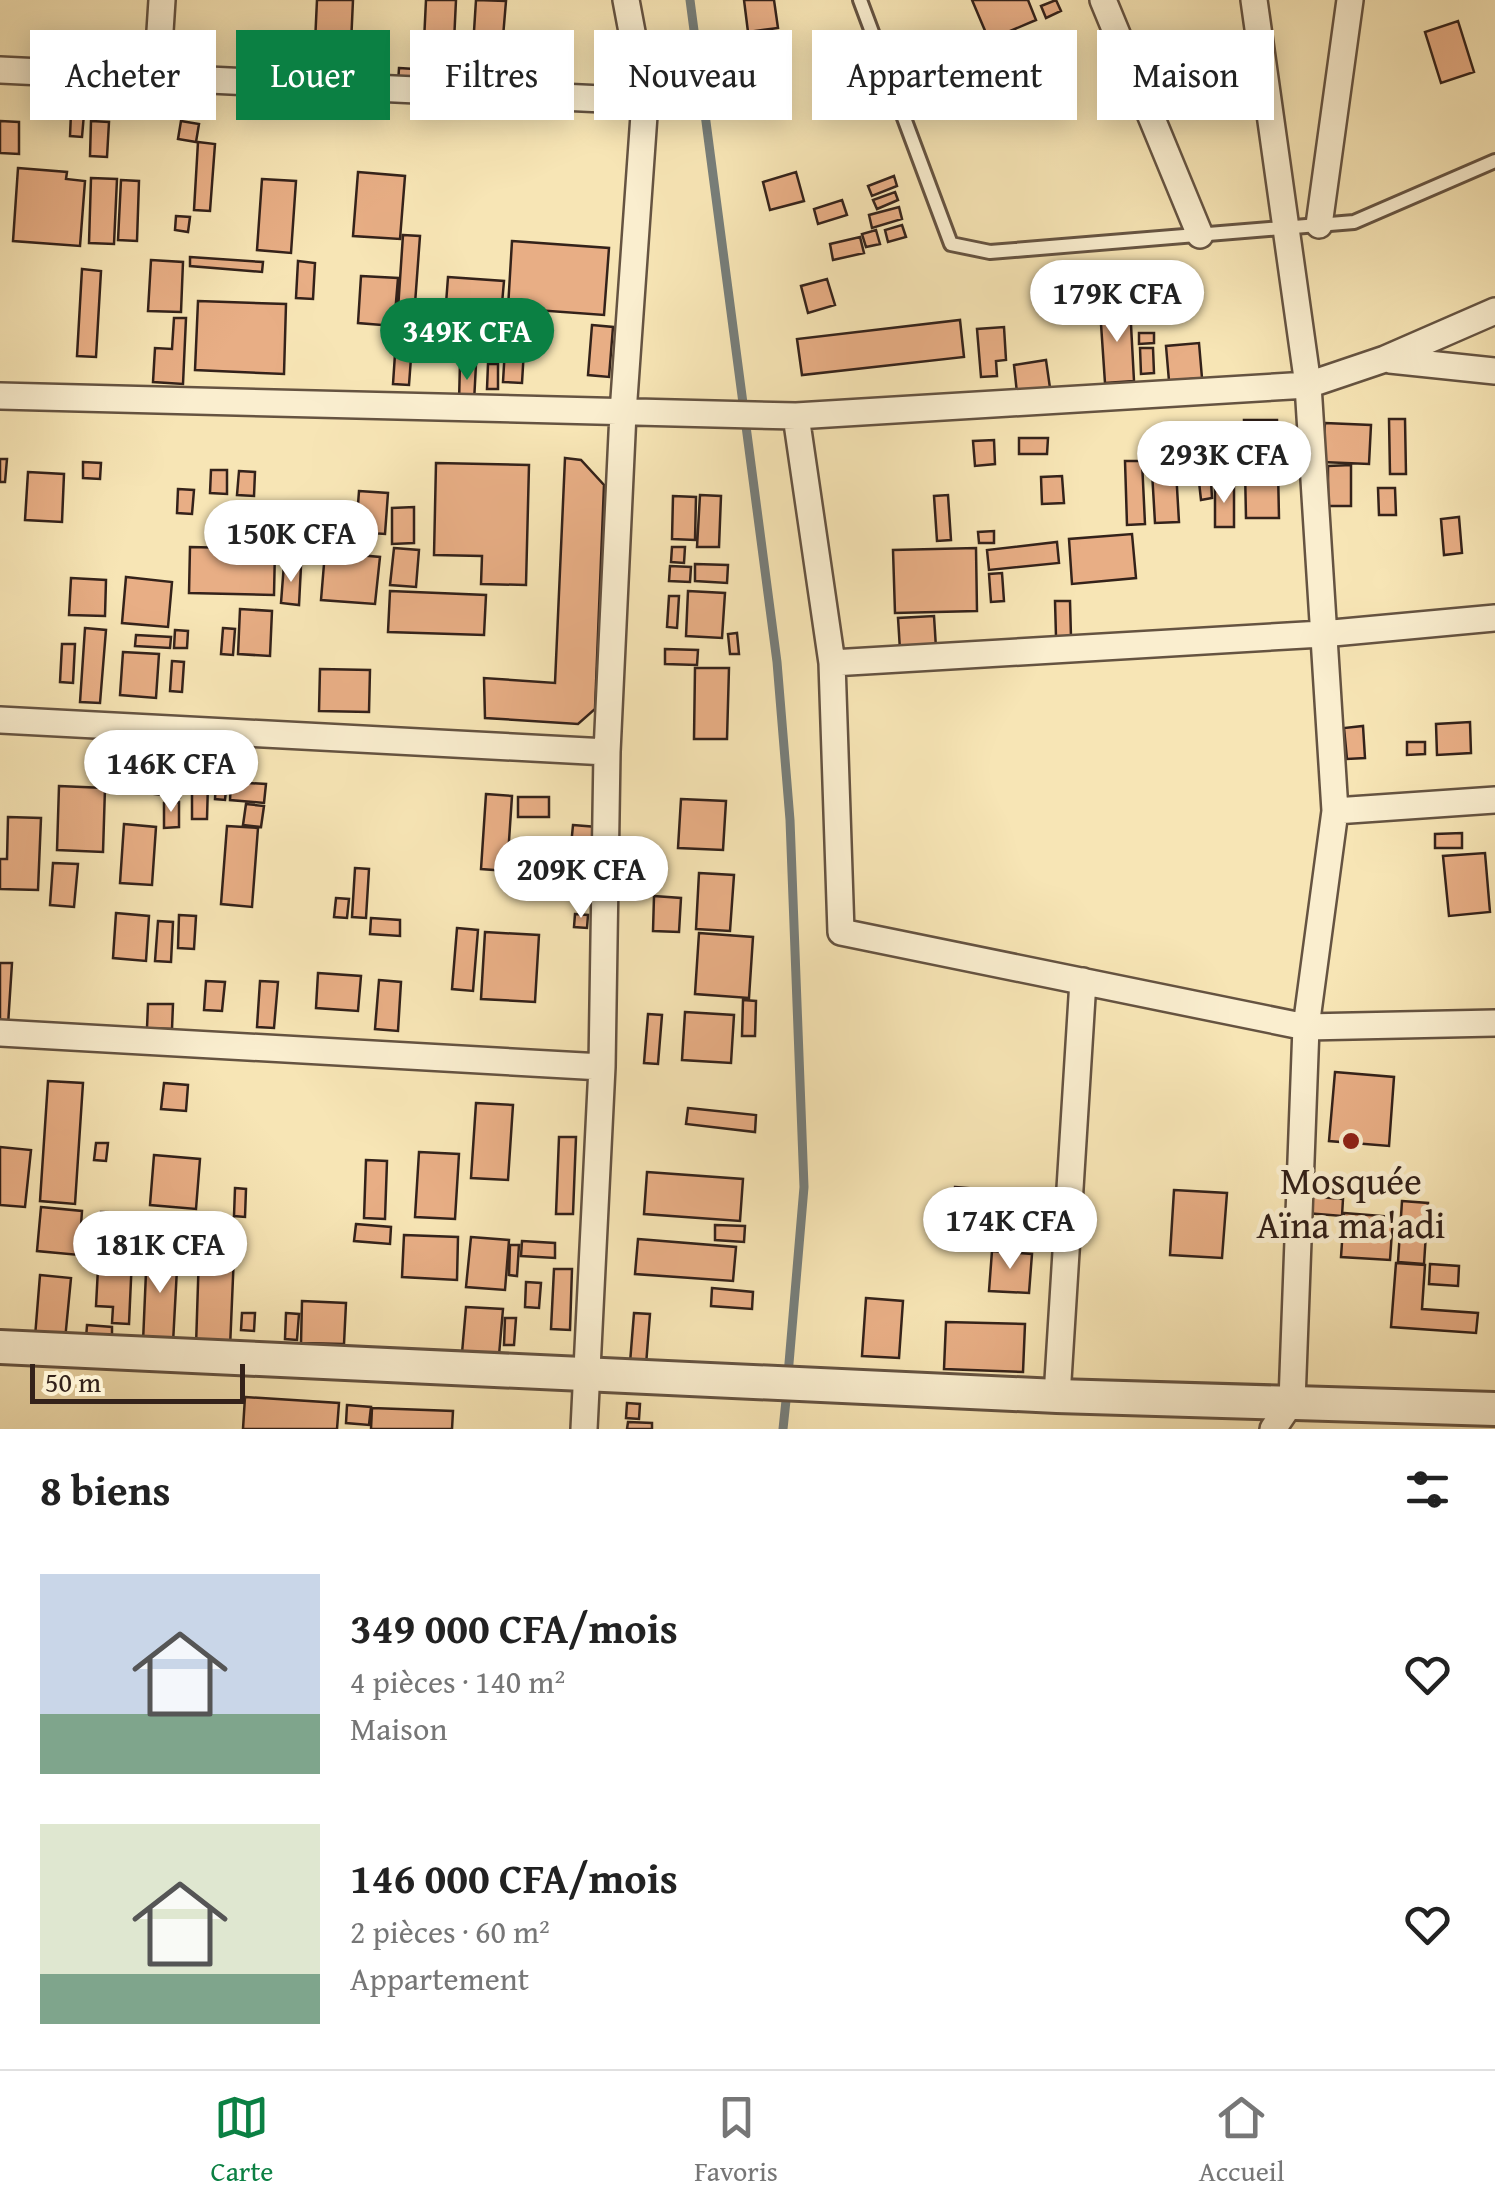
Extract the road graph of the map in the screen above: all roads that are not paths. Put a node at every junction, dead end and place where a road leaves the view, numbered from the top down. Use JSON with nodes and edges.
{"nodes":[{"id":1,"x":162,"y":0,"type":"edge"},
{"id":2,"x":626,"y":0,"type":"edge"},
{"id":3,"x":860,"y":0,"type":"edge"},
{"id":4,"x":1103,"y":0,"type":"edge"},
{"id":5,"x":1254,"y":0,"type":"edge"},
{"id":6,"x":1350,"y":0,"type":"edge"},
{"id":7,"x":160,"y":30,"type":"edge"},
{"id":8,"x":632,"y":30,"type":"edge"},
{"id":9,"x":0,"y":70,"type":"edge"},
{"id":10,"x":30,"y":72,"type":"edge"},
{"id":11,"x":216,"y":81,"type":"edge"},
{"id":12,"x":594,"y":99,"type":"edge"},
{"id":13,"x":644,"y":120,"type":"edge"},
{"id":14,"x":1495,"y":161,"type":"edge"},
{"id":15,"x":1319,"y":225,"type":"junction"},
{"id":16,"x":1286,"y":228,"type":"junction"},
{"id":17,"x":1200,"y":234,"type":"junction"},
{"id":18,"x":1495,"y":312,"type":"edge"},
{"id":19,"x":1385,"y":359,"type":"junction"},
{"id":20,"x":1495,"y":371,"type":"edge"},
{"id":21,"x":1308,"y":385,"type":"junction"},
{"id":22,"x":0,"y":396,"type":"edge"},
{"id":23,"x":623,"y":412,"type":"junction"},
{"id":24,"x":796,"y":416,"type":"junction"},
{"id":25,"x":1495,"y":618,"type":"edge"},
{"id":26,"x":1322,"y":634,"type":"junction"},
{"id":27,"x":832,"y":663,"type":"junction"},
{"id":28,"x":0,"y":720,"type":"edge"},
{"id":29,"x":607,"y":752,"type":"junction"},
{"id":30,"x":1495,"y":800,"type":"edge"},
{"id":31,"x":1335,"y":811,"type":"junction"},
{"id":32,"x":1084,"y":982,"type":"junction"},
{"id":33,"x":1495,"y":1023,"type":"edge"},
{"id":34,"x":1306,"y":1027,"type":"junction"},
{"id":35,"x":0,"y":1033,"type":"edge"},
{"id":36,"x":602,"y":1067,"type":"junction"},
{"id":37,"x":0,"y":1347,"type":"edge"},
{"id":38,"x":588,"y":1373,"type":"junction"},
{"id":39,"x":1057,"y":1396,"type":"junction"},
{"id":40,"x":1292,"y":1401,"type":"junction"},
{"id":41,"x":1495,"y":1410,"type":"edge"},
{"id":42,"x":584,"y":1429,"type":"edge"},
{"id":43,"x":1273,"y":1429,"type":"edge"}],
"edges":[{"from":1,"to":7,"type":"street"},
{"from":2,"to":8,"type":"street"},
{"from":3,"to":17,"type":"lane"},
{"from":4,"to":17,"type":"street"},
{"from":5,"to":16,"type":"street"},
{"from":6,"to":15,"type":"street"},
{"from":9,"to":10,"type":"street"},
{"from":11,"to":12,"type":"street"},
{"from":13,"to":23,"type":"street"},
{"from":14,"to":15,"type":"lane"},
{"from":15,"to":16,"type":"lane"},
{"from":16,"to":17,"type":"lane"},
{"from":16,"to":21,"type":"street"},
{"from":18,"to":19,"type":"street"},
{"from":19,"to":20,"type":"street"},
{"from":19,"to":21,"type":"street"},
{"from":21,"to":24,"type":"street"},
{"from":21,"to":26,"type":"street"},
{"from":22,"to":23,"type":"street"},
{"from":23,"to":24,"type":"street"},
{"from":23,"to":29,"type":"street"},
{"from":24,"to":27,"type":"street"},
{"from":25,"to":26,"type":"street"},
{"from":26,"to":27,"type":"street"},
{"from":26,"to":31,"type":"street"},
{"from":27,"to":32,"type":"street"},
{"from":28,"to":29,"type":"street"},
{"from":29,"to":36,"type":"street"},
{"from":30,"to":31,"type":"street"},
{"from":31,"to":34,"type":"street"},
{"from":32,"to":34,"type":"street"},
{"from":32,"to":39,"type":"street"},
{"from":33,"to":34,"type":"street"},
{"from":34,"to":40,"type":"street"},
{"from":35,"to":36,"type":"street"},
{"from":36,"to":38,"type":"street"},
{"from":37,"to":38,"type":"street"},
{"from":38,"to":39,"type":"street"},
{"from":38,"to":42,"type":"street"},
{"from":39,"to":40,"type":"street"},
{"from":40,"to":41,"type":"street"},
{"from":40,"to":43,"type":"street"}]}
